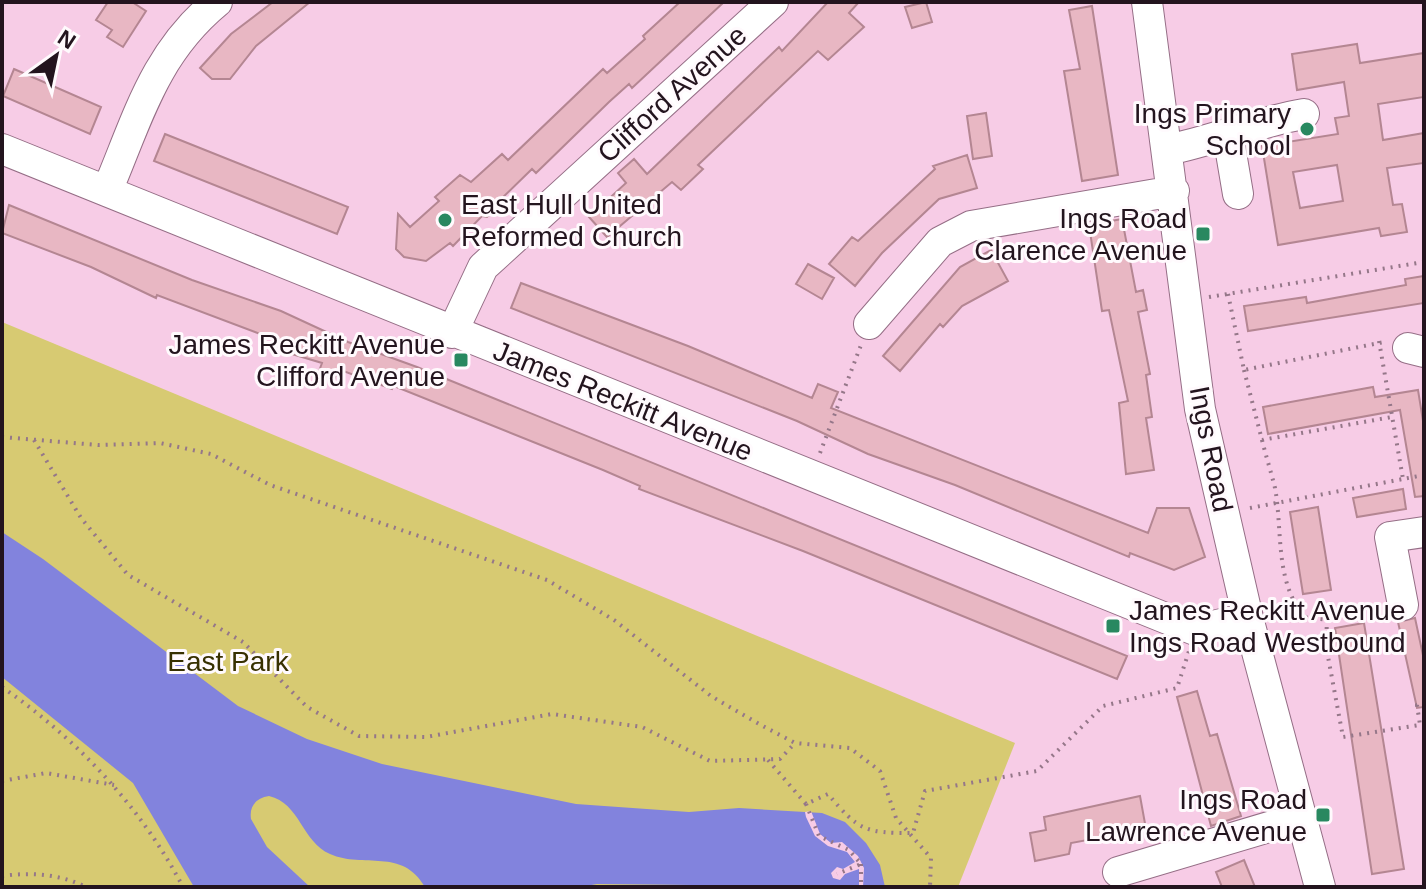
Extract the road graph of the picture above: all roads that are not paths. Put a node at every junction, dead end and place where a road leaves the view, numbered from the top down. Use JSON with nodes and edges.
{"nodes":[{"id":1,"x":217,"y":2,"type":"edge"},
{"id":2,"x":773,"y":2,"type":"edge"},
{"id":3,"x":1147,"y":2,"type":"edge"},
{"id":4,"x":1304,"y":114,"type":"dead end"},
{"id":5,"x":1228,"y":135,"type":"junction"},
{"id":6,"x":2,"y":149,"type":"edge"},
{"id":7,"x":1168,"y":150,"type":"junction"},
{"id":8,"x":107,"y":191,"type":"junction"},
{"id":9,"x":1174,"y":191,"type":"junction"},
{"id":10,"x":1238,"y":194,"type":"dead end"},
{"id":11,"x":869,"y":324,"type":"road end"},
{"id":12,"x":452,"y":333,"type":"junction"},
{"id":13,"x":1424,"y":532,"type":"edge"},
{"id":14,"x":1403,"y":605,"type":"road end"},
{"id":15,"x":1248,"y":618,"type":"junction"},
{"id":16,"x":1299,"y":818,"type":"junction"},
{"id":17,"x":1118,"y":872,"type":"dead end"},
{"id":18,"x":1320,"y":887,"type":"edge"}],
"edges":[{"from":1,"to":8,"type":"street"},
{"from":2,"to":12,"type":"street","name":"Clifford Avenue"},
{"from":3,"to":7,"type":"street","name":"Ings Road"},
{"from":4,"to":5,"type":"street"},
{"from":5,"to":7,"type":"street"},
{"from":5,"to":10,"type":"street"},
{"from":6,"to":8,"type":"street","name":"James Reckitt Avenue"},
{"from":7,"to":9,"type":"street","name":"Ings Road"},
{"from":8,"to":12,"type":"street","name":"James Reckitt Avenue"},
{"from":9,"to":11,"type":"street"},
{"from":9,"to":15,"type":"street","name":"Ings Road"},
{"from":12,"to":15,"type":"street","name":"James Reckitt Avenue"},
{"from":13,"to":14,"type":"street"},
{"from":15,"to":16,"type":"street","name":"Ings Road"},
{"from":16,"to":17,"type":"street"},
{"from":16,"to":18,"type":"street","name":"Ings Road"}]}
